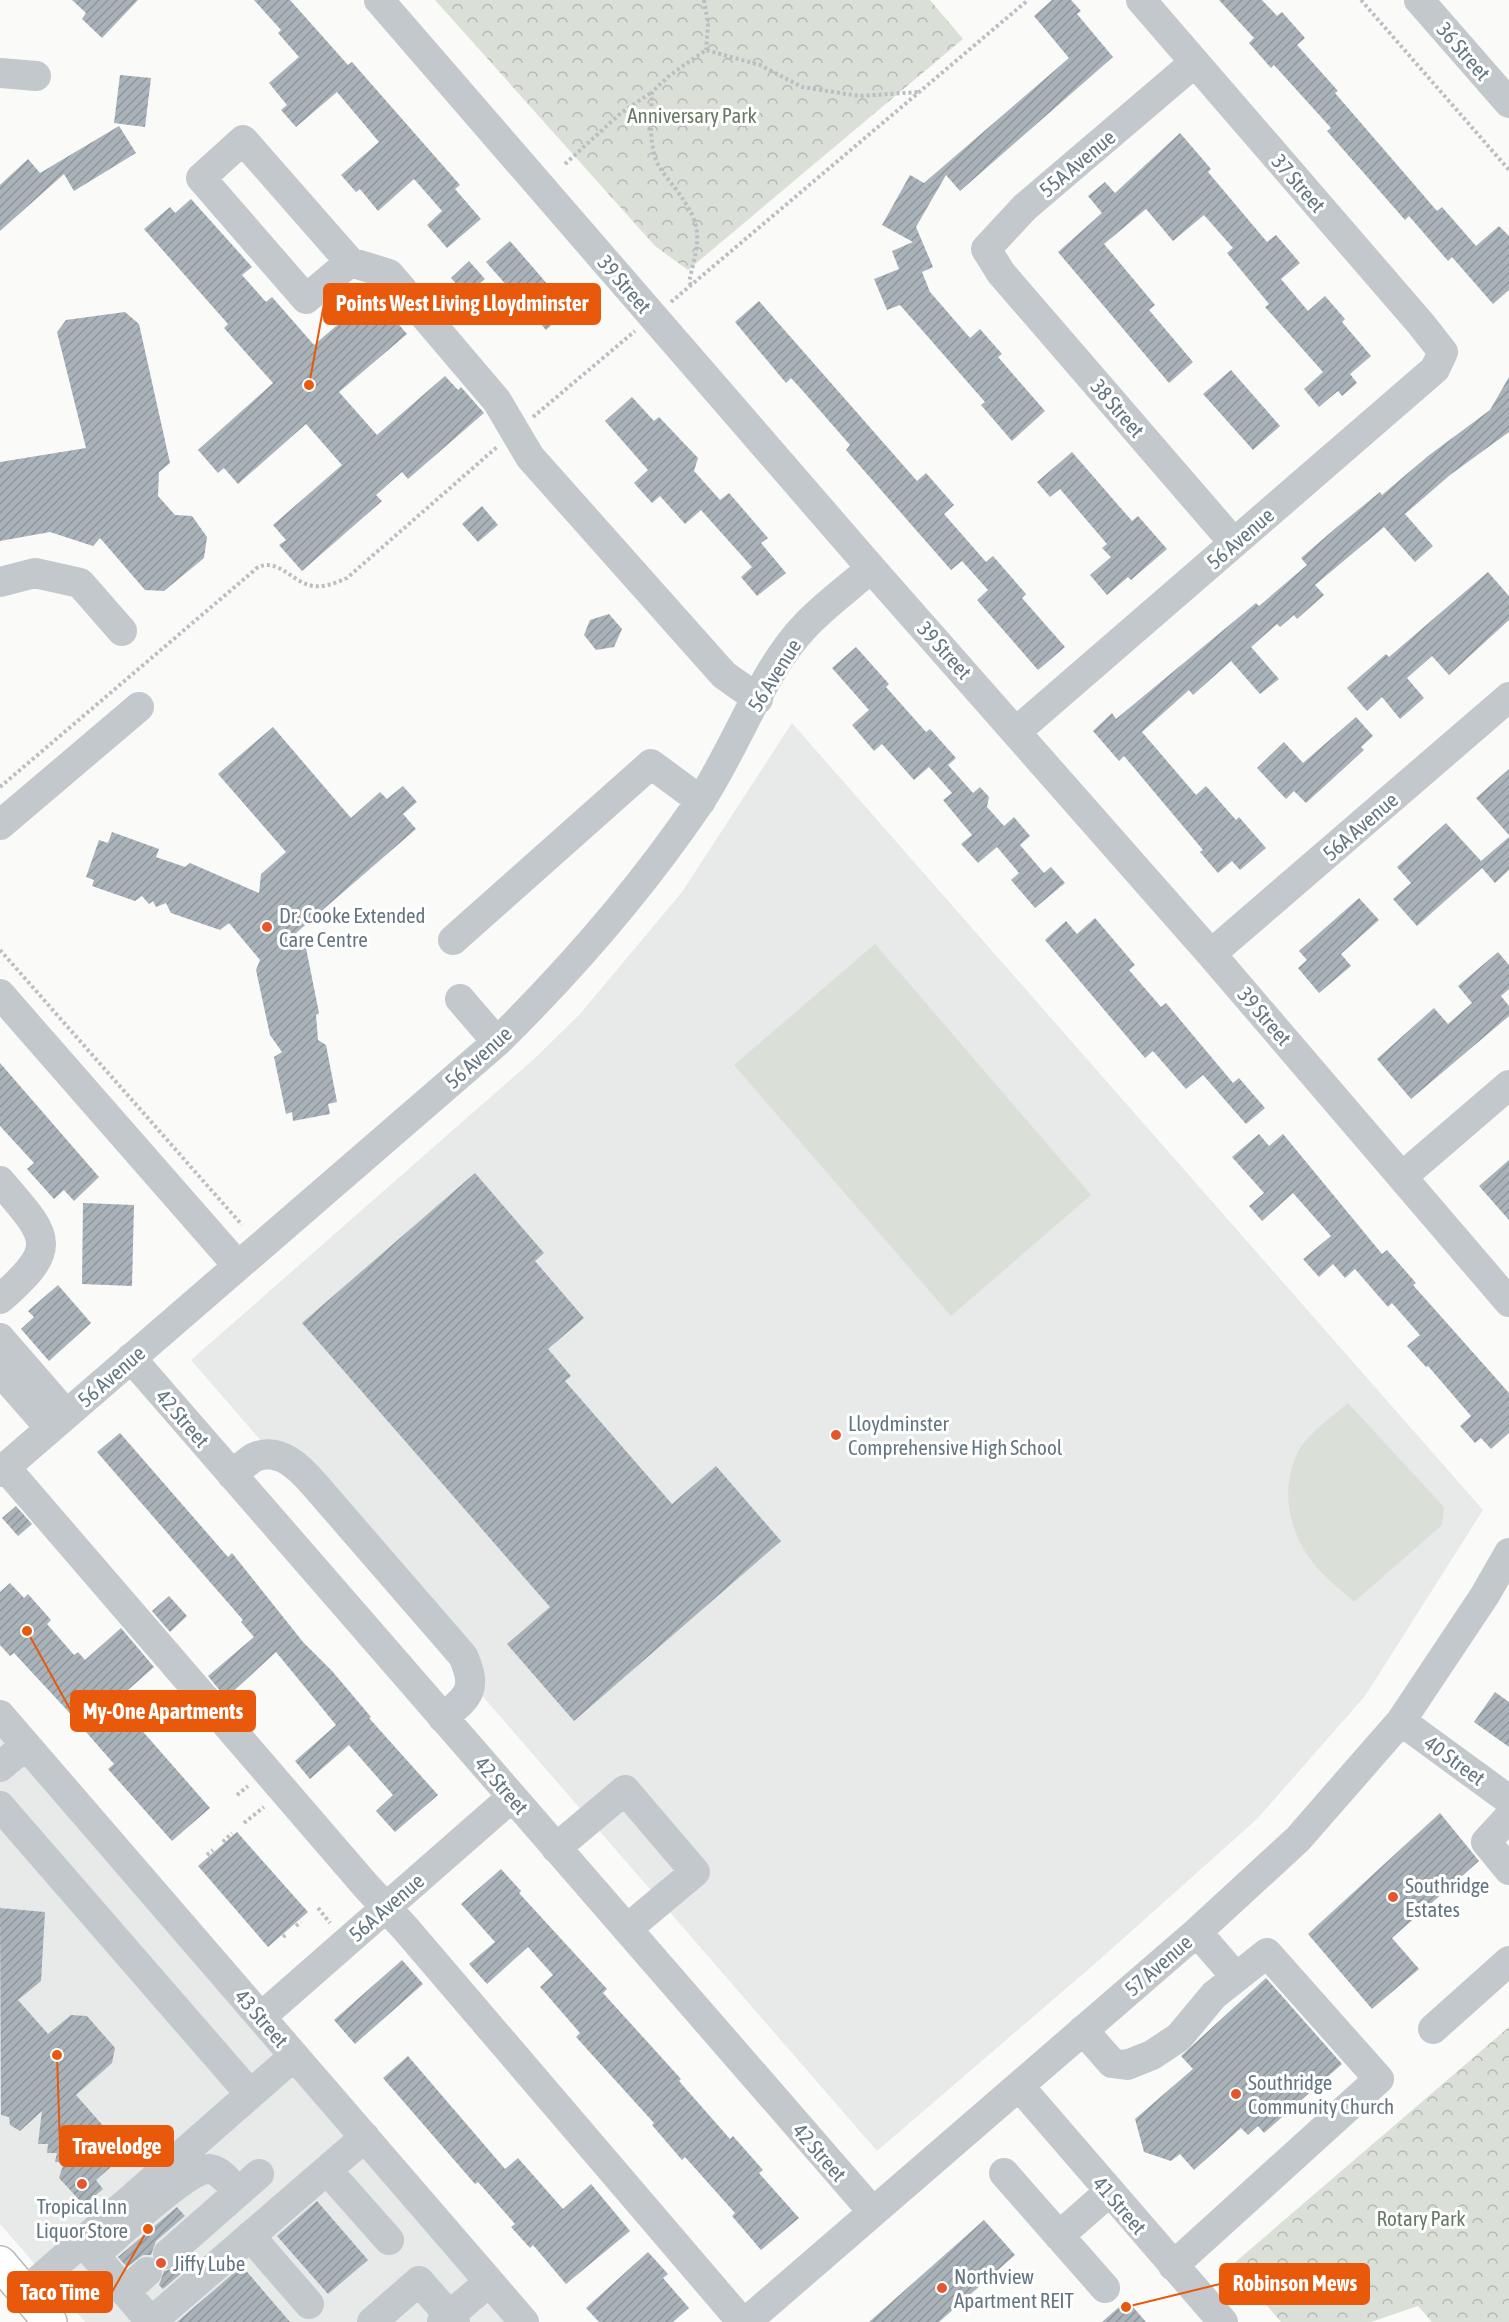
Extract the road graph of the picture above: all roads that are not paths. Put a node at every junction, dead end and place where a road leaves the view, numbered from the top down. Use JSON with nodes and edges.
{"nodes":[{"id":1,"x":379,"y":0,"type":"edge"},
{"id":2,"x":1141,"y":0,"type":"edge"},
{"id":3,"x":1419,"y":0,"type":"edge"},
{"id":4,"x":1194,"y":63,"type":"junction"},
{"id":5,"x":0,"y":73,"type":"edge"},
{"id":6,"x":36,"y":76,"type":"dead end"},
{"id":7,"x":1509,"y":103,"type":"edge"},
{"id":8,"x":350,"y":262,"type":"junction"},
{"id":9,"x":1001,"y":273,"type":"joint"},
{"id":10,"x":1435,"y":369,"type":"joint"},
{"id":11,"x":1234,"y":543,"type":"junction"},
{"id":12,"x":871,"y":568,"type":"junction"},
{"id":13,"x":0,"y":582,"type":"edge"},
{"id":14,"x":122,"y":631,"type":"dead end"},
{"id":15,"x":1509,"y":697,"type":"edge"},
{"id":16,"x":758,"y":699,"type":"junction"},
{"id":17,"x":139,"y":707,"type":"dead end"},
{"id":18,"x":1017,"y":731,"type":"junction"},
{"id":19,"x":700,"y":801,"type":"junction"},
{"id":20,"x":0,"y":825,"type":"edge"},
{"id":21,"x":453,"y":940,"type":"dead end"},
{"id":22,"x":1211,"y":954,"type":"junction"},
{"id":23,"x":0,"y":994,"type":"edge"},
{"id":24,"x":460,"y":999,"type":"dead end"},
{"id":25,"x":496,"y":1041,"type":"junction"},
{"id":26,"x":1509,"y":1085,"type":"edge"},
{"id":27,"x":1403,"y":1176,"type":"junction"},
{"id":28,"x":0,"y":1181,"type":"edge"},
{"id":29,"x":238,"y":1266,"type":"junction"},
{"id":30,"x":0,"y":1299,"type":"edge"},
{"id":31,"x":1509,"y":1302,"type":"edge"},
{"id":32,"x":0,"y":1338,"type":"edge"},
{"id":33,"x":131,"y":1358,"type":"junction"},
{"id":34,"x":0,"y":1371,"type":"edge"},
{"id":35,"x":58,"y":1421,"type":"junction"},
{"id":36,"x":2,"y":1470,"type":"edge"},
{"id":37,"x":232,"y":1475,"type":"junction"},
{"id":38,"x":1509,"y":1554,"type":"edge"},
{"id":39,"x":0,"y":1715,"type":"edge"},
{"id":40,"x":443,"y":1718,"type":"junction"},
{"id":41,"x":1401,"y":1721,"type":"junction"},
{"id":42,"x":26,"y":1745,"type":"junction"},
{"id":43,"x":0,"y":1767,"type":"edge"},
{"id":44,"x":512,"y":1797,"type":"junction"},
{"id":45,"x":1509,"y":1800,"type":"edge"},
{"id":46,"x":0,"y":1806,"type":"edge"},
{"id":47,"x":1509,"y":1817,"type":"edge"},
{"id":48,"x":556,"y":1848,"type":"junction"},
{"id":49,"x":1509,"y":1870,"type":"edge"},
{"id":50,"x":386,"y":1907,"type":"junction"},
{"id":51,"x":627,"y":1929,"type":"junction"},
{"id":52,"x":1197,"y":1932,"type":"junction"},
{"id":53,"x":1509,"y":1961,"type":"edge"},
{"id":54,"x":1235,"y":1976,"type":"junction"},
{"id":55,"x":261,"y":2017,"type":"junction"},
{"id":56,"x":1432,"y":2029,"type":"dead end"},
{"id":57,"x":1083,"y":2030,"type":"junction"},
{"id":58,"x":294,"y":2056,"type":"junction"},
{"id":59,"x":1019,"y":2086,"type":"junction"},
{"id":60,"x":250,"y":2094,"type":"junction"},
{"id":61,"x":364,"y":2137,"type":"junction"},
{"id":62,"x":327,"y":2170,"type":"junction"},
{"id":63,"x":1004,"y":2173,"type":"dead end"},
{"id":64,"x":247,"y":2174,"type":"junction"},
{"id":65,"x":1109,"y":2192,"type":"junction"},
{"id":66,"x":286,"y":2205,"type":"junction"},
{"id":67,"x":873,"y":2212,"type":"junction"},
{"id":68,"x":250,"y":2236,"type":"junction"},
{"id":69,"x":1059,"y":2236,"type":"junction"},
{"id":70,"x":389,"y":2240,"type":"dead end"},
{"id":71,"x":0,"y":2263,"type":"edge"},
{"id":72,"x":1173,"y":2266,"type":"junction"},
{"id":73,"x":489,"y":2282,"type":"junction"},
{"id":74,"x":1105,"y":2288,"type":"dead end"},
{"id":75,"x":25,"y":2292,"type":"junction"},
{"id":76,"x":125,"y":2292,"type":"junction"},
{"id":77,"x":309,"y":2304,"type":"dead end"},
{"id":78,"x":449,"y":2320,"type":"edge"},
{"id":79,"x":50,"y":2322,"type":"edge"},
{"id":80,"x":151,"y":2322,"type":"edge"},
{"id":81,"x":372,"y":2322,"type":"edge"},
{"id":82,"x":524,"y":2322,"type":"edge"},
{"id":83,"x":744,"y":2322,"type":"edge"},
{"id":84,"x":1223,"y":2322,"type":"edge"}],
"edges":[{"from":1,"to":12,"type":"street","name":"39 Street"},
{"from":2,"to":4,"type":"street","name":"37 Street"},
{"from":3,"to":7,"type":"street","name":"36 Street"},
{"from":4,"to":9,"type":"street","name":"55A Avenue"},
{"from":4,"to":10,"type":"street","name":"37 Street"},
{"from":5,"to":6,"type":"street"},
{"from":8,"to":8,"type":"street"},
{"from":8,"to":16,"type":"street"},
{"from":9,"to":11,"type":"street","name":"38 Street"},
{"from":10,"to":11,"type":"street","name":"56 Avenue"},
{"from":11,"to":18,"type":"street","name":"56 Avenue"},
{"from":12,"to":16,"type":"street","name":"56 Avenue"},
{"from":12,"to":18,"type":"street","name":"39 Street"},
{"from":13,"to":14,"type":"street"},
{"from":15,"to":22,"type":"street","name":"56A Avenue"},
{"from":16,"to":19,"type":"street","name":"56 Avenue"},
{"from":17,"to":20,"type":"street"},
{"from":18,"to":22,"type":"street","name":"39 Street"},
{"from":19,"to":21,"type":"street"},
{"from":19,"to":25,"type":"street","name":"56 Avenue"},
{"from":22,"to":27,"type":"street","name":"39 Street"},
{"from":23,"to":29,"type":"street"},
{"from":24,"to":25,"type":"street"},
{"from":25,"to":29,"type":"street","name":"56 Avenue"},
{"from":26,"to":27,"type":"street"},
{"from":27,"to":31,"type":"street","name":"39 Street"},
{"from":28,"to":30,"type":"street"},
{"from":29,"to":33,"type":"street","name":"56 Avenue"},
{"from":32,"to":35,"type":"street"},
{"from":33,"to":35,"type":"street","name":"56 Avenue"},
{"from":33,"to":37,"type":"street","name":"42 Street"},
{"from":34,"to":35,"type":"street"},
{"from":35,"to":36,"type":"street","name":"56 Avenue"},
{"from":36,"to":50,"type":"street"},
{"from":37,"to":40,"type":"street","name":"42 Street"},
{"from":37,"to":40,"type":"street"},
{"from":38,"to":41,"type":"street","name":"57 Avenue"},
{"from":39,"to":42,"type":"street","name":"43 Street"},
{"from":40,"to":44,"type":"street","name":"42 Street"},
{"from":41,"to":45,"type":"street","name":"40 Street"},
{"from":41,"to":52,"type":"street","name":"57 Avenue"},
{"from":42,"to":43,"type":"street"},
{"from":42,"to":55,"type":"street","name":"43 Street"},
{"from":44,"to":48,"type":"street","name":"42 Street"},
{"from":44,"to":50,"type":"street","name":"56A Avenue"},
{"from":46,"to":60,"type":"street"},
{"from":47,"to":49,"type":"street"},
{"from":48,"to":51,"type":"street","name":"42 Street"},
{"from":48,"to":51,"type":"street"},
{"from":50,"to":55,"type":"street","name":"56A Avenue"},
{"from":50,"to":83,"type":"street"},
{"from":51,"to":67,"type":"street","name":"42 Street"},
{"from":52,"to":54,"type":"street"},
{"from":52,"to":57,"type":"street","name":"57 Avenue"},
{"from":53,"to":56,"type":"street"},
{"from":54,"to":57,"type":"street"},
{"from":54,"to":72,"type":"street"},
{"from":55,"to":58,"type":"street","name":"43 Street"},
{"from":57,"to":59,"type":"street","name":"57 Avenue"},
{"from":58,"to":60,"type":"street"},
{"from":58,"to":61,"type":"street","name":"43 Street"},
{"from":59,"to":65,"type":"street","name":"41 Street"},
{"from":59,"to":67,"type":"street","name":"57 Avenue"},
{"from":60,"to":75,"type":"street"},
{"from":61,"to":62,"type":"street"},
{"from":61,"to":73,"type":"street","name":"43 Street"},
{"from":62,"to":66,"type":"street"},
{"from":62,"to":70,"type":"street"},
{"from":63,"to":69,"type":"street"},
{"from":64,"to":66,"type":"street"},
{"from":64,"to":76,"type":"street"},
{"from":64,"to":76,"type":"street"},
{"from":65,"to":69,"type":"street"},
{"from":65,"to":72,"type":"street","name":"41 Street"},
{"from":66,"to":68,"type":"street"},
{"from":67,"to":83,"type":"street","name":"57 Avenue"},
{"from":68,"to":77,"type":"street"},
{"from":68,"to":80,"type":"street"},
{"from":69,"to":74,"type":"street"},
{"from":71,"to":75,"type":"highway"},
{"from":72,"to":84,"type":"street","name":"41 Street"},
{"from":73,"to":78,"type":"street"},
{"from":73,"to":82,"type":"street","name":"43 Street"},
{"from":75,"to":79,"type":"highway"},
{"from":76,"to":80,"type":"street"},
{"from":78,"to":81,"type":"street"}]}
